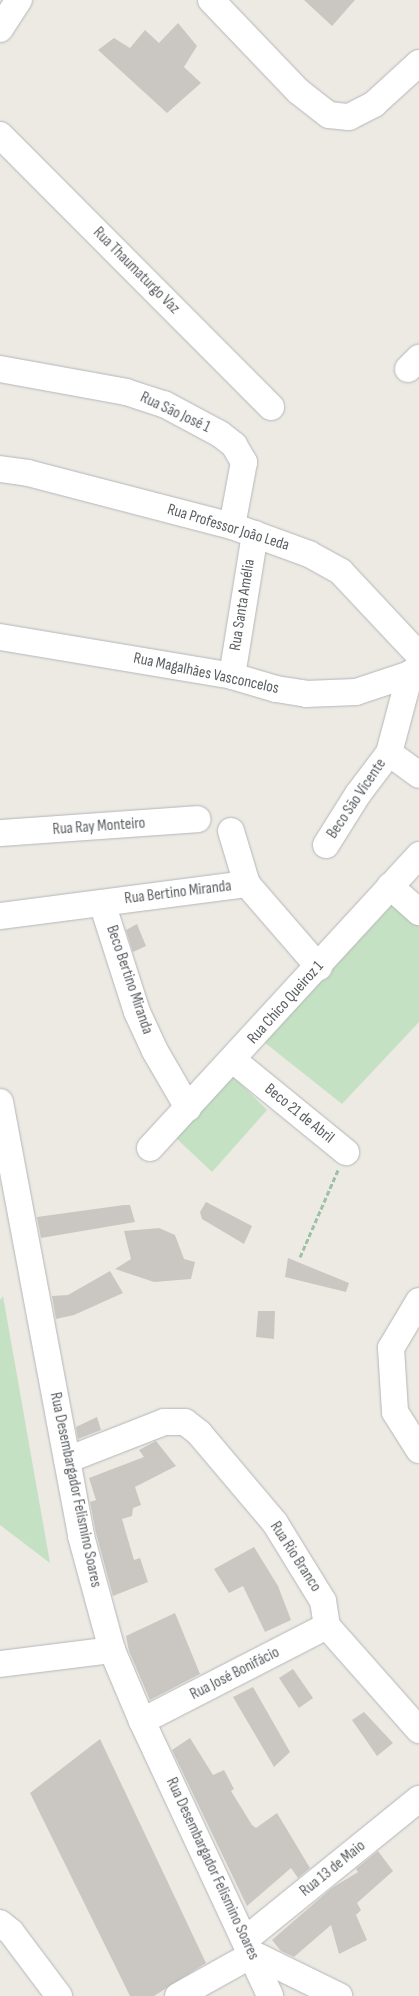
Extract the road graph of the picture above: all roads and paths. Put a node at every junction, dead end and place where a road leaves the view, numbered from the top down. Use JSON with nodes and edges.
{"nodes":[{"id":1,"x":19,"y":0,"type":"edge"},
{"id":2,"x":211,"y":0,"type":"edge"},
{"id":3,"x":0,"y":29,"type":"edge"},
{"id":4,"x":419,"y":63,"type":"edge"},
{"id":5,"x":0,"y":135,"type":"edge"},
{"id":6,"x":0,"y":369,"type":"edge"},
{"id":7,"x":271,"y":406,"type":"dead end"},
{"id":8,"x":0,"y":469,"type":"edge"},
{"id":9,"x":243,"y":530,"type":"junction"},
{"id":10,"x":0,"y":637,"type":"edge"},
{"id":11,"x":416,"y":665,"type":"edge"},
{"id":12,"x":232,"y":676,"type":"junction"},
{"id":13,"x":389,"y":753,"type":"junction"},
{"id":14,"x":419,"y":775,"type":"edge"},
{"id":15,"x":198,"y":818,"type":"dead end"},
{"id":16,"x":231,"y":831,"type":"dead end"},
{"id":17,"x":0,"y":834,"type":"edge"},
{"id":18,"x":326,"y":845,"type":"dead end"},
{"id":19,"x":419,"y":854,"type":"edge"},
{"id":20,"x":247,"y":884,"type":"junction"},
{"id":21,"x":390,"y":886,"type":"junction"},
{"id":22,"x":102,"y":903,"type":"junction"},
{"id":23,"x":419,"y":912,"type":"edge"},
{"id":24,"x":0,"y":916,"type":"edge"},
{"id":25,"x":319,"y":967,"type":"junction"},
{"id":26,"x":233,"y":1060,"type":"junction"},
{"id":27,"x":0,"y":1102,"type":"edge"},
{"id":28,"x":188,"y":1108,"type":"junction"},
{"id":29,"x":150,"y":1148,"type":"dead end"},
{"id":30,"x":346,"y":1152,"type":"joint"},
{"id":31,"x":300,"y":1257,"type":"dead end"},
{"id":32,"x":419,"y":1302,"type":"edge"},
{"id":33,"x":419,"y":1450,"type":"edge"},
{"id":34,"x":67,"y":1460,"type":"junction"},
{"id":35,"x":327,"y":1626,"type":"junction"},
{"id":36,"x":112,"y":1650,"type":"junction"},
{"id":37,"x":0,"y":1664,"type":"edge"},
{"id":38,"x":142,"y":1721,"type":"junction"},
{"id":39,"x":419,"y":1730,"type":"edge"},
{"id":40,"x":419,"y":1799,"type":"edge"},
{"id":41,"x":0,"y":1924,"type":"edge"},
{"id":42,"x":250,"y":1946,"type":"junction"},
{"id":43,"x":59,"y":1996,"type":"edge"},
{"id":44,"x":178,"y":1996,"type":"edge"},
{"id":45,"x":270,"y":1996,"type":"edge"},
{"id":46,"x":339,"y":1996,"type":"edge"}],
"edges":[{"from":1,"to":3,"type":"street"},
{"from":2,"to":4,"type":"street"},
{"from":5,"to":7,"type":"street","name":"Rua Thaumaturgo Vaz"},
{"from":6,"to":9,"type":"street","name":"Rua São José 1"},
{"from":8,"to":9,"type":"street","name":"Rua Professor João Leda"},
{"from":9,"to":11,"type":"street","name":"Rua Professor João Leda"},
{"from":9,"to":12,"type":"street","name":"Rua Santa Amélia"},
{"from":10,"to":12,"type":"street","name":"Rua Magalhães Vasconcelos"},
{"from":11,"to":12,"type":"street","name":"Rua Magalhães Vasconcelos"},
{"from":11,"to":13,"type":"street"},
{"from":13,"to":14,"type":"street"},
{"from":13,"to":18,"type":"street","name":"Beco São Vicente"},
{"from":15,"to":17,"type":"street","name":"Rua Ray Monteiro"},
{"from":16,"to":20,"type":"street"},
{"from":19,"to":21,"type":"street","name":"Rua Chico Queiroz 1"},
{"from":20,"to":22,"type":"street","name":"Rua Bertino Miranda"},
{"from":20,"to":25,"type":"street","name":"Rua Bertino Miranda"},
{"from":21,"to":23,"type":"street"},
{"from":21,"to":25,"type":"street","name":"Rua Chico Queiroz 1"},
{"from":22,"to":24,"type":"street","name":"Rua Bertino Miranda"},
{"from":22,"to":28,"type":"street","name":"Beco Bertino Miranda"},
{"from":25,"to":26,"type":"street","name":"Rua Chico Queiroz 1"},
{"from":26,"to":28,"type":"street","name":"Rua Chico Queiroz 1"},
{"from":26,"to":30,"type":"street","name":"Beco 21 de Abril"},
{"from":27,"to":34,"type":"street","name":"Rua Desembargador Felismino Soares"},
{"from":28,"to":29,"type":"street","name":"Rua Chico Queiroz 1"},
{"from":30,"to":31,"type":"path","name":"Beco 21 de Abril"},
{"from":32,"to":33,"type":"street"},
{"from":34,"to":35,"type":"street","name":"Rua Rio Branco"},
{"from":34,"to":36,"type":"street","name":"Rua Desembargador Felismino Soares"},
{"from":35,"to":38,"type":"street","name":"Rua José Bonifácio"},
{"from":35,"to":39,"type":"street"},
{"from":36,"to":37,"type":"street"},
{"from":36,"to":38,"type":"street","name":"Rua Desembargador Felismino Soares"},
{"from":38,"to":42,"type":"street","name":"Rua Desembargador Felismino Soares"},
{"from":40,"to":42,"type":"street","name":"Rua 13 de Maio"},
{"from":41,"to":43,"type":"street"},
{"from":42,"to":44,"type":"street","name":"Rua 13 de Maio"},
{"from":42,"to":45,"type":"street","name":"Rua Desembargador Felismino Soares"},
{"from":42,"to":46,"type":"street"}]}
